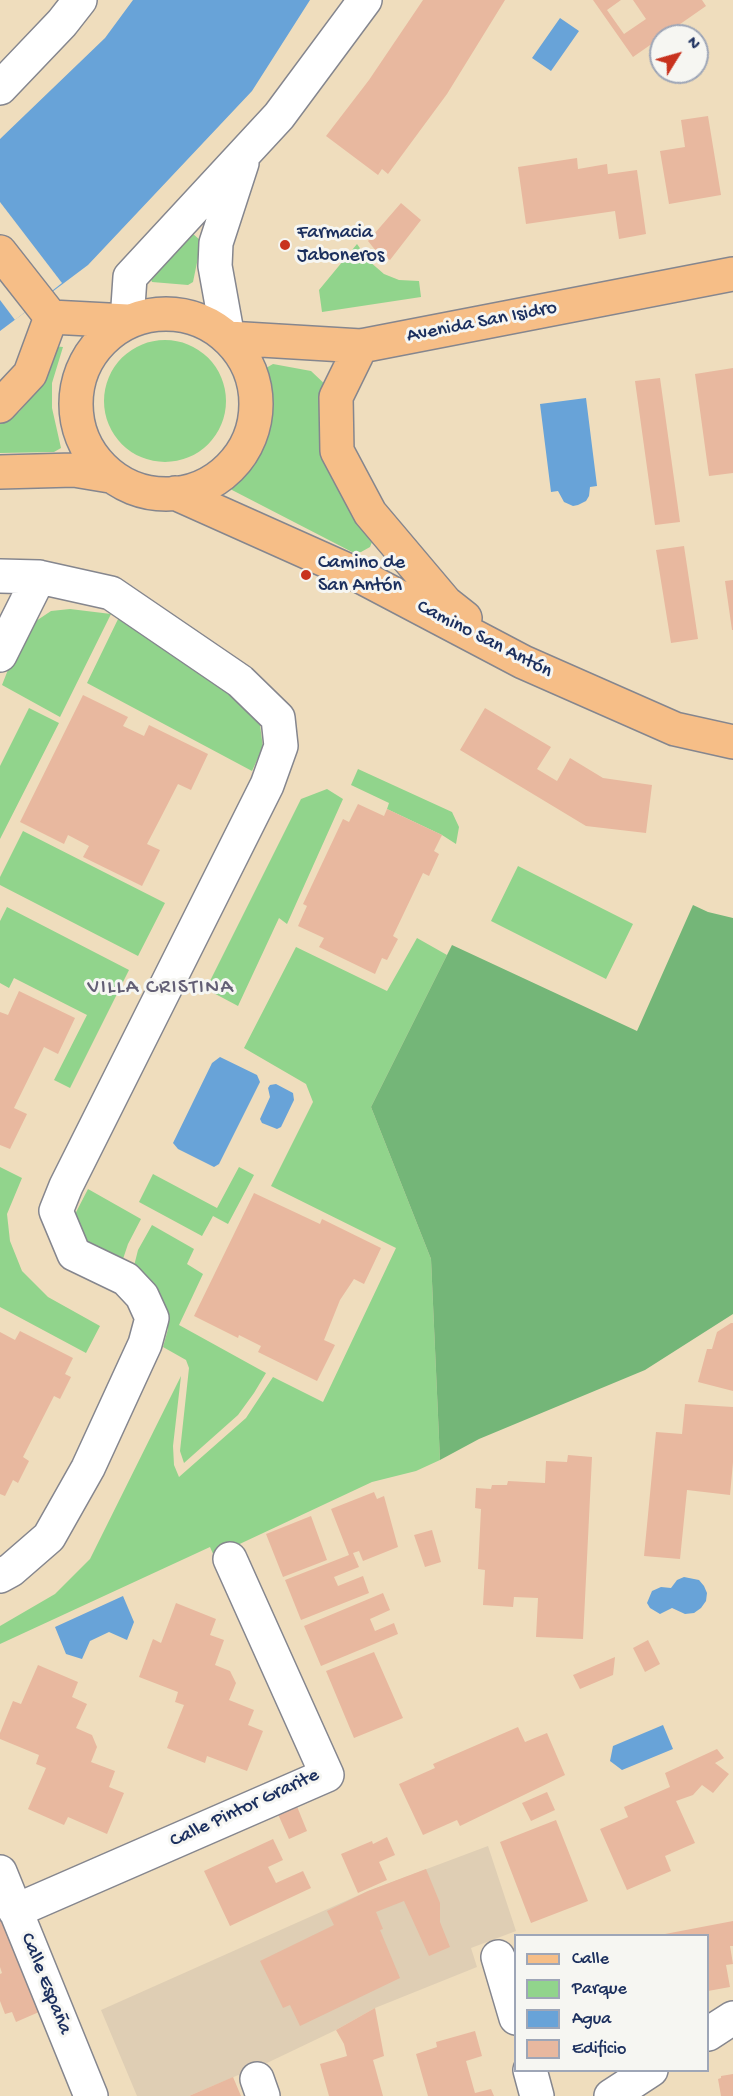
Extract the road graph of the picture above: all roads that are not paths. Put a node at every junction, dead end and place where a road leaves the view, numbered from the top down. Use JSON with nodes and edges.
{"nodes":[{"id":1,"x":80,"y":0,"type":"edge"},
{"id":2,"x":365,"y":0,"type":"edge"},
{"id":3,"x":0,"y":88,"type":"edge"},
{"id":4,"x":245,"y":153,"type":"junction"},
{"id":5,"x":0,"y":252,"type":"edge"},
{"id":6,"x":733,"y":274,"type":"edge"},
{"id":7,"x":45,"y":309,"type":"junction"},
{"id":8,"x":127,"y":321,"type":"junction"},
{"id":9,"x":228,"y":338,"type":"junction"},
{"id":10,"x":361,"y":346,"type":"junction"},
{"id":11,"x":0,"y":406,"type":"edge"},
{"id":12,"x":0,"y":472,"type":"edge"},
{"id":13,"x":110,"y":476,"type":"junction"},
{"id":14,"x":175,"y":493,"type":"junction"},
{"id":15,"x":0,"y":576,"type":"edge"},
{"id":16,"x":39,"y":577,"type":"junction"},
{"id":17,"x":0,"y":655,"type":"edge"},
{"id":18,"x":523,"y":662,"type":"junction"},
{"id":19,"x":733,"y":742,"type":"edge"},
{"id":20,"x":230,"y":1559,"type":"dead end"},
{"id":21,"x":0,"y":1576,"type":"edge"},
{"id":22,"x":0,"y":1872,"type":"edge"},
{"id":23,"x":15,"y":1911,"type":"junction"},
{"id":24,"x":498,"y":1957,"type":"dead end"},
{"id":25,"x":514,"y":2011,"type":"edge"},
{"id":26,"x":733,"y":2018,"type":"edge"},
{"id":27,"x":709,"y":2033,"type":"edge"},
{"id":28,"x":531,"y":2072,"type":"edge"},
{"id":29,"x":648,"y":2072,"type":"edge"},
{"id":30,"x":91,"y":2096,"type":"edge"},
{"id":31,"x":537,"y":2096,"type":"edge"},
{"id":32,"x":611,"y":2096,"type":"edge"}],
"edges":[{"from":1,"to":3,"type":"street"},
{"from":2,"to":4,"type":"street"},
{"from":4,"to":8,"type":"street"},
{"from":4,"to":9,"type":"street"},
{"from":5,"to":7,"type":"main road"},
{"from":6,"to":10,"type":"main road","name":"Avenida San Isidro"},
{"from":7,"to":8,"type":"main road"},
{"from":7,"to":11,"type":"main road"},
{"from":8,"to":9,"type":"main road"},
{"from":8,"to":13,"type":"main road"},
{"from":9,"to":10,"type":"main road","name":"Avenida San Isidro"},
{"from":9,"to":14,"type":"main road"},
{"from":10,"to":18,"type":"main road"},
{"from":12,"to":13,"type":"main road"},
{"from":13,"to":14,"type":"main road"},
{"from":14,"to":18,"type":"main road","name":"Camino San Antón"},
{"from":15,"to":16,"type":"street"},
{"from":16,"to":17,"type":"street"},
{"from":16,"to":21,"type":"street"},
{"from":18,"to":19,"type":"main road","name":"Camino San Antón"},
{"from":20,"to":23,"type":"street","name":"Calle Pintor Grarite"},
{"from":22,"to":23,"type":"street","name":"Calle España"},
{"from":23,"to":30,"type":"street","name":"Calle España"},
{"from":24,"to":25,"type":"street"},
{"from":26,"to":27,"type":"street"},
{"from":28,"to":31,"type":"street"},
{"from":29,"to":32,"type":"street"}]}
